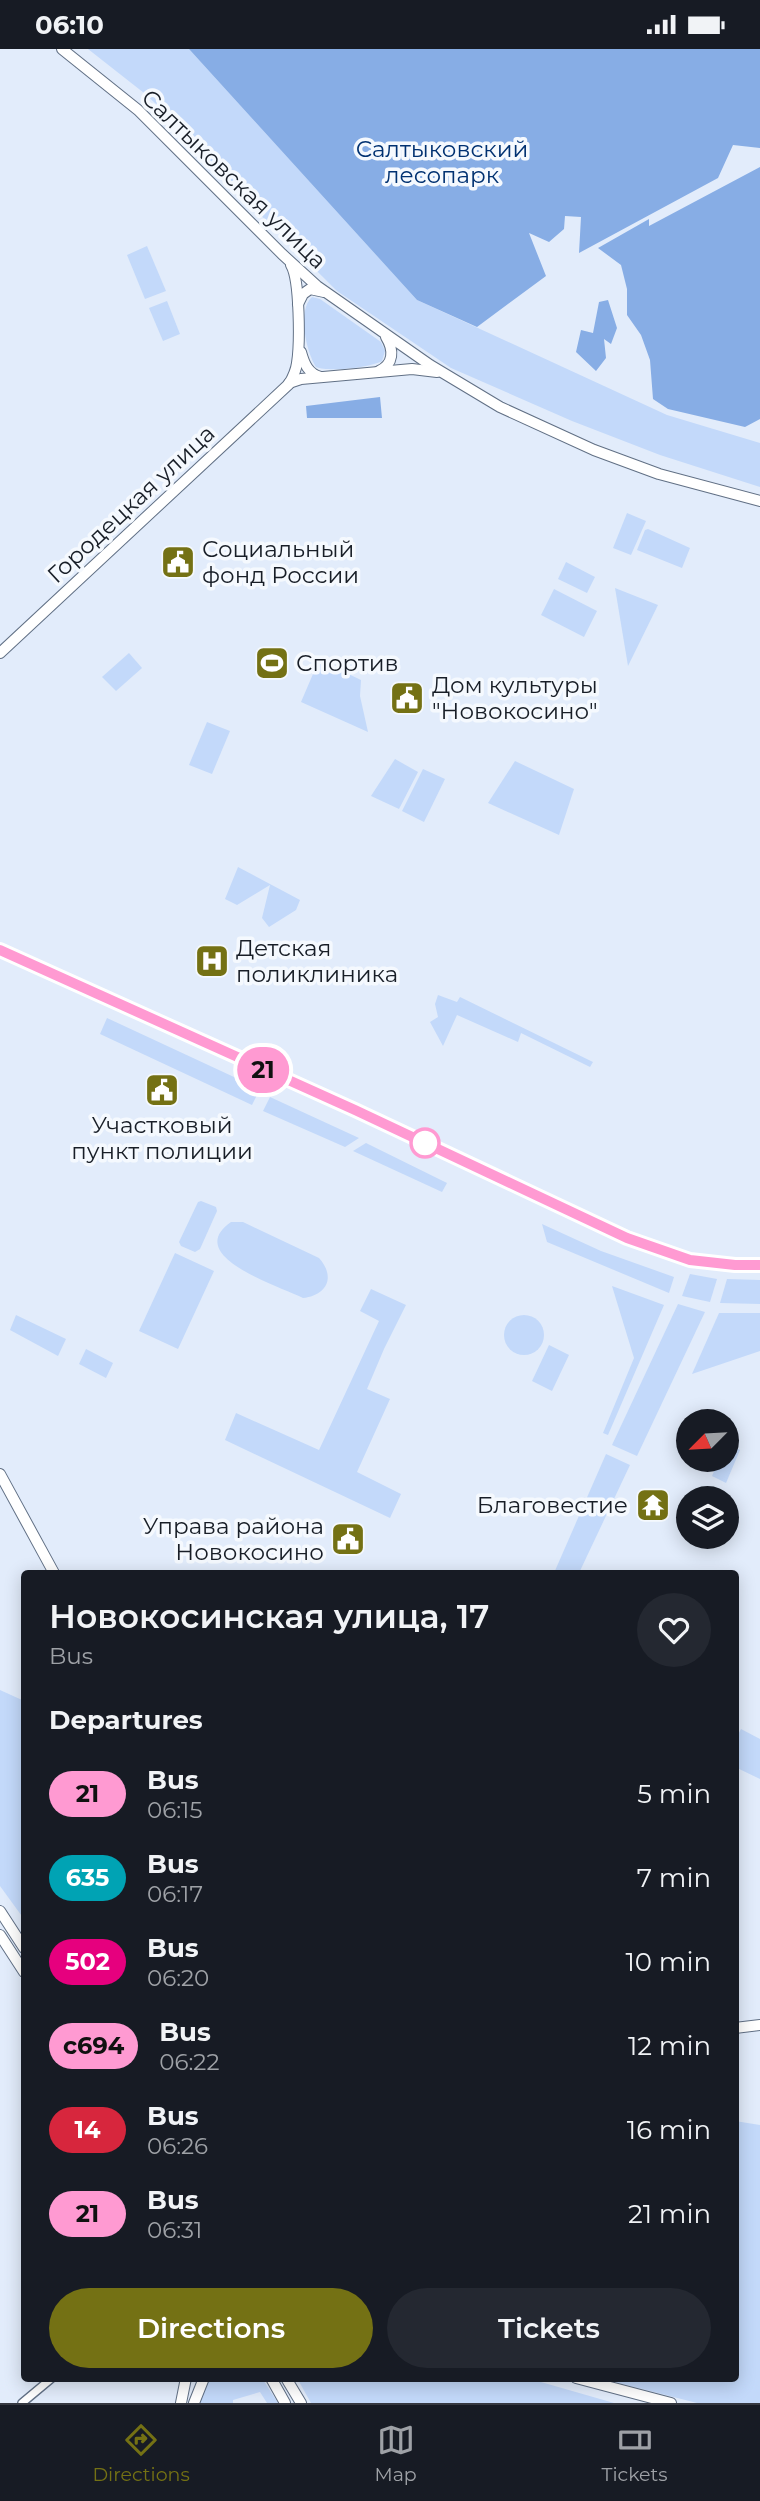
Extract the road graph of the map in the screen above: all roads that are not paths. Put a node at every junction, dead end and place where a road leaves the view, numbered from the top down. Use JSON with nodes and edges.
{"nodes":[{"id":1,"x":62,"y":49,"type":"edge"},
{"id":2,"x":282,"y":254,"type":"junction"},
{"id":3,"x":337,"y":302,"type":"junction"},
{"id":4,"x":297,"y":308,"type":"junction"},
{"id":5,"x":298,"y":333,"type":"junction"},
{"id":6,"x":383,"y":333,"type":"junction"},
{"id":7,"x":365,"y":374,"type":"junction"},
{"id":8,"x":447,"y":376,"type":"junction"},
{"id":9,"x":325,"y":377,"type":"junction"},
{"id":10,"x":289,"y":384,"type":"junction"},
{"id":11,"x":760,"y":501,"type":"edge"},
{"id":12,"x":0,"y":653,"type":"edge"},
{"id":13,"x":0,"y":950,"type":"edge"},
{"id":14,"x":760,"y":1265,"type":"edge"},
{"id":15,"x":0,"y":1474,"type":"edge"},
{"id":16,"x":52,"y":1570,"type":"edge"},
{"id":17,"x":0,"y":1911,"type":"edge"},
{"id":18,"x":2,"y":1941,"type":"edge"},
{"id":19,"x":21,"y":1942,"type":"edge"},
{"id":20,"x":21,"y":1945,"type":"edge"},
{"id":21,"x":21,"y":1968,"type":"edge"},
{"id":22,"x":760,"y":2025,"type":"edge"},
{"id":23,"x":739,"y":2028,"type":"edge"},
{"id":24,"x":47,"y":2382,"type":"edge"},
{"id":25,"x":185,"y":2382,"type":"edge"},
{"id":26,"x":202,"y":2382,"type":"edge"},
{"id":27,"x":273,"y":2382,"type":"edge"},
{"id":28,"x":288,"y":2382,"type":"edge"},
{"id":29,"x":591,"y":2382,"type":"edge"},
{"id":30,"x":22,"y":2403,"type":"edge"},
{"id":31,"x":181,"y":2403,"type":"edge"},
{"id":32,"x":194,"y":2403,"type":"edge"},
{"id":33,"x":285,"y":2403,"type":"edge"},
{"id":34,"x":301,"y":2403,"type":"edge"},
{"id":35,"x":671,"y":2403,"type":"edge"}],
"edges":[{"from":1,"to":2,"type":"street","name":"Салтыковская улица"},
{"from":2,"to":3,"type":"street","name":"Салтыковская улица"},
{"from":2,"to":4,"type":"street"},
{"from":3,"to":4,"type":"street"},
{"from":3,"to":6,"type":"street","name":"Салтыковская улица"},
{"from":4,"to":5,"type":"street"},
{"from":5,"to":9,"type":"street"},
{"from":5,"to":10,"type":"street"},
{"from":6,"to":7,"type":"street"},
{"from":6,"to":8,"type":"street","name":"Салтыковская улица"},
{"from":7,"to":8,"type":"street"},
{"from":7,"to":9,"type":"street"},
{"from":8,"to":11,"type":"street","name":"Салтыковская улица"},
{"from":9,"to":10,"type":"street"},
{"from":10,"to":12,"type":"street","name":"Городецкая улица"},
{"from":13,"to":14,"type":"street"},
{"from":15,"to":16,"type":"street"},
{"from":17,"to":19,"type":"street"},
{"from":18,"to":20,"type":"street"},
{"from":18,"to":21,"type":"street"},
{"from":22,"to":23,"type":"street"},
{"from":24,"to":30,"type":"street"},
{"from":25,"to":31,"type":"street"},
{"from":26,"to":32,"type":"street"},
{"from":27,"to":33,"type":"street"},
{"from":28,"to":34,"type":"street"},
{"from":29,"to":35,"type":"street"}]}
